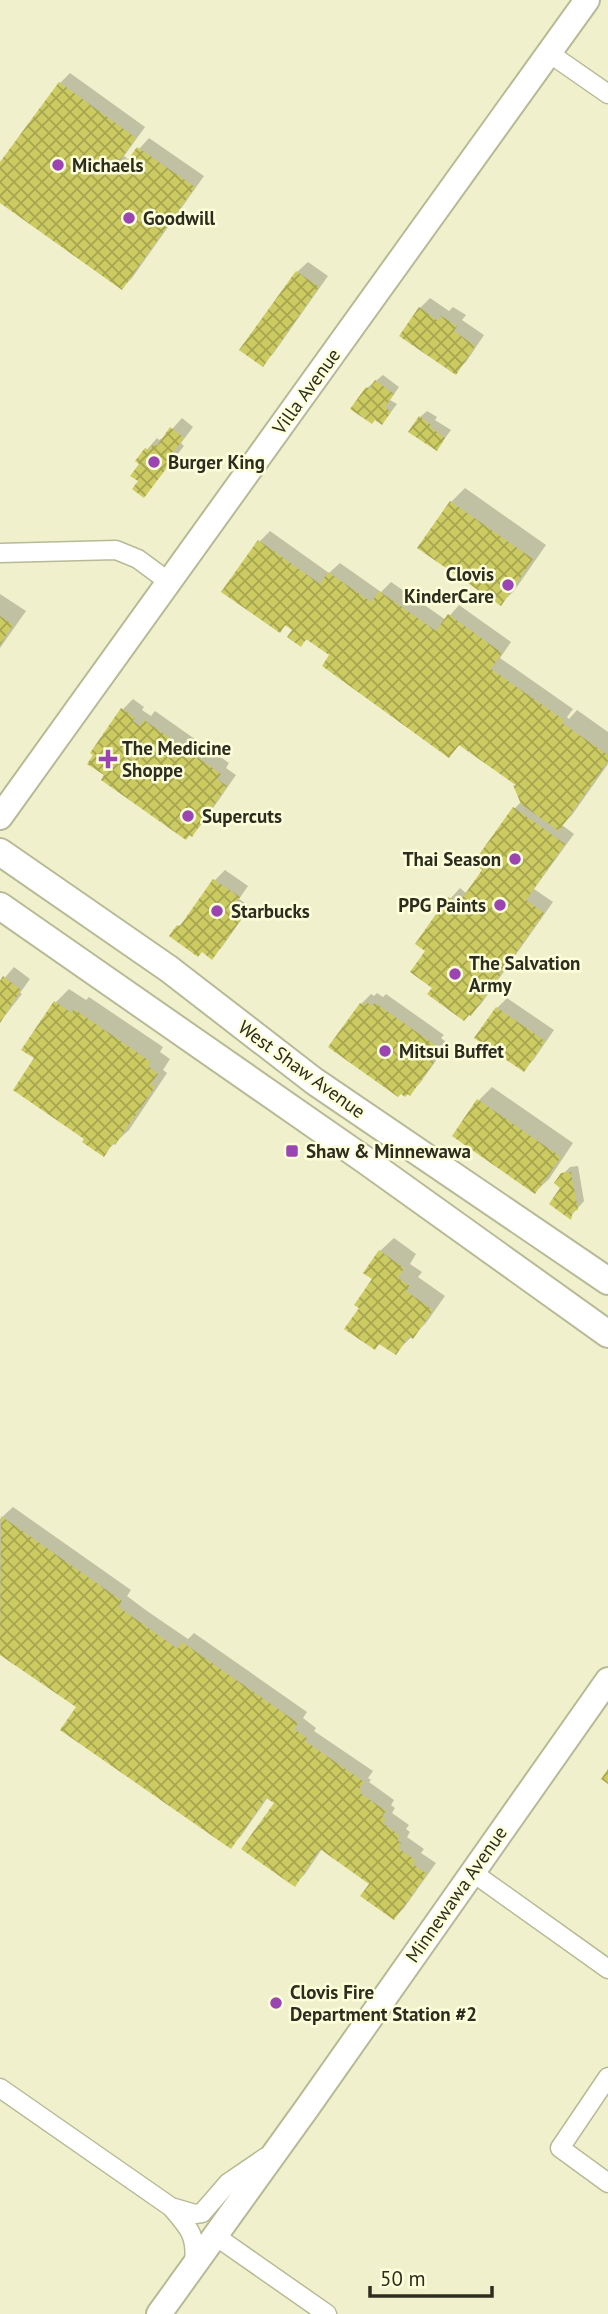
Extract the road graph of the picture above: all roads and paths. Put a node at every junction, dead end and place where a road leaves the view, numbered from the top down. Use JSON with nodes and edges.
{"nodes":[{"id":1,"x":587,"y":0,"type":"edge"},
{"id":2,"x":549,"y":53,"type":"junction"},
{"id":3,"x":608,"y":94,"type":"edge"},
{"id":4,"x":0,"y":554,"type":"edge"},
{"id":5,"x":169,"y":582,"type":"junction"},
{"id":6,"x":0,"y":817,"type":"edge"},
{"id":7,"x":0,"y":852,"type":"edge"},
{"id":8,"x":0,"y":906,"type":"edge"},
{"id":9,"x":210,"y":1052,"type":"junction"},
{"id":10,"x":377,"y":1123,"type":"junction"},
{"id":11,"x":365,"y":1160,"type":"junction"},
{"id":12,"x":563,"y":1250,"type":"junction"},
{"id":13,"x":608,"y":1281,"type":"edge"},
{"id":14,"x":608,"y":1334,"type":"edge"},
{"id":15,"x":608,"y":1680,"type":"edge"},
{"id":16,"x":472,"y":1872,"type":"junction"},
{"id":17,"x":608,"y":1969,"type":"edge"},
{"id":18,"x":608,"y":2077,"type":"edge"},
{"id":19,"x":0,"y":2088,"type":"edge"},
{"id":20,"x":274,"y":2151,"type":"junction"},
{"id":21,"x":608,"y":2183,"type":"edge"},
{"id":22,"x":172,"y":2207,"type":"junction"},
{"id":23,"x":214,"y":2235,"type":"junction"},
{"id":24,"x":194,"y":2264,"type":"junction"},
{"id":25,"x":159,"y":2314,"type":"edge"},
{"id":26,"x":327,"y":2314,"type":"edge"}],
"edges":[{"from":1,"to":2,"type":"main road","name":"Villa Avenue"},
{"from":2,"to":3,"type":"street"},
{"from":2,"to":5,"type":"main road","name":"Villa Avenue"},
{"from":4,"to":5,"type":"street"},
{"from":5,"to":6,"type":"main road","name":"Villa Avenue"},
{"from":7,"to":10,"type":"main road","name":"West Shaw Avenue"},
{"from":8,"to":9,"type":"main road","name":"West Shaw Avenue"},
{"from":9,"to":10,"type":"main road"},
{"from":9,"to":11,"type":"main road","name":"West Shaw Avenue"},
{"from":10,"to":12,"type":"main road","name":"West Shaw Avenue"},
{"from":11,"to":12,"type":"main road"},
{"from":11,"to":14,"type":"main road","name":"West Shaw Avenue"},
{"from":12,"to":13,"type":"main road","name":"West Shaw Avenue"},
{"from":15,"to":16,"type":"main road","name":"Minnewawa Avenue"},
{"from":16,"to":17,"type":"street"},
{"from":16,"to":20,"type":"main road","name":"Minnewawa Avenue"},
{"from":18,"to":21,"type":"street"},
{"from":19,"to":22,"type":"street"},
{"from":20,"to":22,"type":"street"},
{"from":20,"to":23,"type":"main road","name":"Minnewawa Avenue"},
{"from":22,"to":24,"type":"street"},
{"from":23,"to":24,"type":"main road","name":"Minnewawa Avenue"},
{"from":23,"to":26,"type":"street"},
{"from":24,"to":25,"type":"main road","name":"Minnewawa Avenue"}]}
